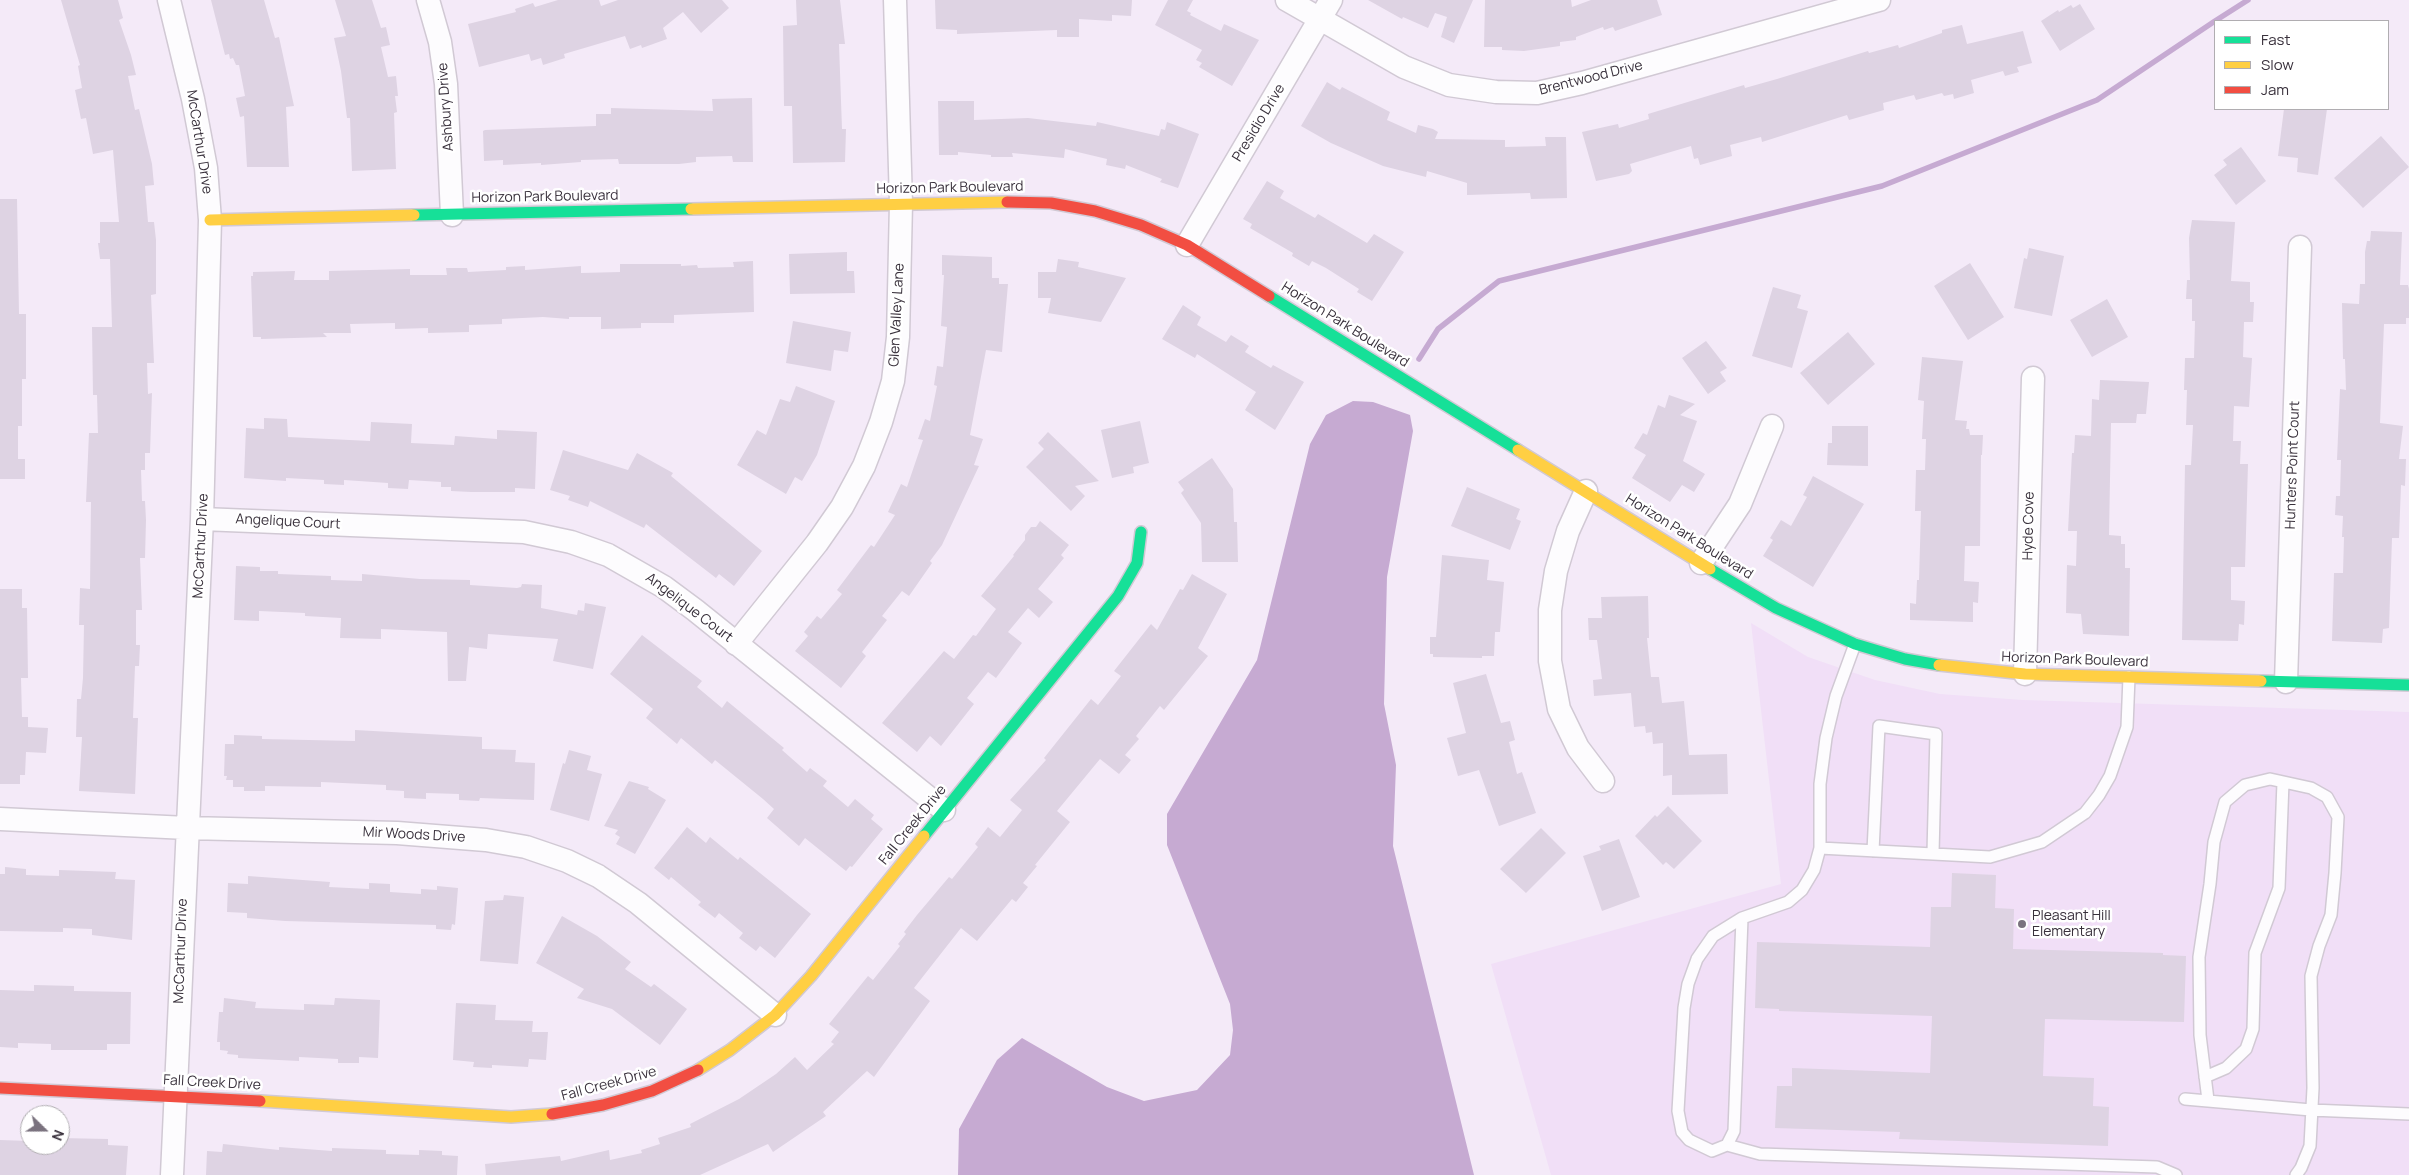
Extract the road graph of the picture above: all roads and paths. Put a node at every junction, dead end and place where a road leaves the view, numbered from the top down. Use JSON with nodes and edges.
{"nodes":[{"id":1,"x":169,"y":0,"type":"edge"},
{"id":2,"x":428,"y":0,"type":"edge"},
{"id":3,"x":895,"y":0,"type":"edge"},
{"id":4,"x":1287,"y":0,"type":"edge"},
{"id":5,"x":1879,"y":0,"type":"edge"},
{"id":6,"x":1818,"y":8,"type":"edge"},
{"id":7,"x":1326,"y":9,"type":"edge"},
{"id":8,"x":901,"y":204,"type":"junction"},
{"id":9,"x":452,"y":215,"type":"junction"},
{"id":10,"x":210,"y":220,"type":"junction"},
{"id":11,"x":1186,"y":245,"type":"junction"},
{"id":12,"x":2300,"y":247,"type":"dead end"},
{"id":13,"x":2033,"y":378,"type":"dead end"},
{"id":14,"x":1772,"y":426,"type":"dead end"},
{"id":15,"x":1586,"y":491,"type":"junction"},
{"id":16,"x":202,"y":518,"type":"junction"},
{"id":17,"x":1141,"y":532,"type":"dead end"},
{"id":18,"x":1701,"y":563,"type":"junction"},
{"id":19,"x":736,"y":644,"type":"junction"},
{"id":20,"x":1855,"y":644,"type":"junction"},
{"id":21,"x":2026,"y":674,"type":"junction"},
{"id":22,"x":2130,"y":677,"type":"junction"},
{"id":23,"x":2286,"y":682,"type":"junction"},
{"id":24,"x":2409,"y":685,"type":"edge"},
{"id":25,"x":1603,"y":781,"type":"dead end"},
{"id":26,"x":2283,"y":782,"type":"junction"},
{"id":27,"x":944,"y":810,"type":"junction"},
{"id":28,"x":0,"y":819,"type":"edge"},
{"id":29,"x":186,"y":828,"type":"junction"},
{"id":30,"x":1820,"y":848,"type":"junction"},
{"id":31,"x":1873,"y":851,"type":"junction"},
{"id":32,"x":1933,"y":853,"type":"junction"},
{"id":33,"x":1742,"y":918,"type":"junction"},
{"id":34,"x":774,"y":1015,"type":"junction"},
{"id":35,"x":2205,"y":1076,"type":"junction"},
{"id":36,"x":0,"y":1088,"type":"edge"},
{"id":37,"x":175,"y":1096,"type":"junction"},
{"id":38,"x":2185,"y":1098,"type":"dead end"},
{"id":39,"x":2208,"y":1100,"type":"junction"},
{"id":40,"x":2311,"y":1110,"type":"junction"},
{"id":41,"x":2409,"y":1114,"type":"edge"},
{"id":42,"x":1726,"y":1146,"type":"junction"},
{"id":43,"x":172,"y":1175,"type":"edge"},
{"id":44,"x":2176,"y":1175,"type":"edge"},
{"id":45,"x":2296,"y":1175,"type":"edge"}],
"edges":[{"from":1,"to":10,"type":"street","name":"McCarthur Drive"},
{"from":2,"to":9,"type":"street","name":"Ashbury Drive"},
{"from":3,"to":8,"type":"street","name":"Glen Valley Lane"},
{"from":4,"to":7,"type":"street","name":"Brentwood Drive"},
{"from":5,"to":6,"type":"street","name":"Brentwood Drive"},
{"from":6,"to":7,"type":"street","name":"Brentwood Drive"},
{"from":7,"to":11,"type":"street","name":"Presidio Drive"},
{"from":8,"to":9,"type":"street","name":"Horizon Park Boulevard"},
{"from":8,"to":11,"type":"street","name":"Horizon Park Boulevard"},
{"from":8,"to":19,"type":"street","name":"Glen Valley Lane"},
{"from":9,"to":10,"type":"street","name":"Horizon Park Boulevard"},
{"from":10,"to":16,"type":"street","name":"McCarthur Drive"},
{"from":11,"to":15,"type":"street","name":"Horizon Park Boulevard"},
{"from":12,"to":23,"type":"street","name":"Hunters Point Court"},
{"from":13,"to":21,"type":"street","name":"Hyde Cove"},
{"from":14,"to":18,"type":"street"},
{"from":15,"to":18,"type":"street","name":"Horizon Park Boulevard"},
{"from":15,"to":25,"type":"street"},
{"from":16,"to":19,"type":"street","name":"Angelique Court"},
{"from":16,"to":29,"type":"street","name":"McCarthur Drive"},
{"from":17,"to":27,"type":"street","name":"Fall Creek Drive"},
{"from":18,"to":20,"type":"street","name":"Horizon Park Boulevard"},
{"from":19,"to":27,"type":"street","name":"Angelique Court"},
{"from":20,"to":21,"type":"street","name":"Horizon Park Boulevard"},
{"from":20,"to":30,"type":"lane"},
{"from":21,"to":22,"type":"street","name":"Horizon Park Boulevard"},
{"from":22,"to":23,"type":"street","name":"Horizon Park Boulevard"},
{"from":22,"to":32,"type":"lane"},
{"from":23,"to":24,"type":"street","name":"Horizon Park Boulevard"},
{"from":26,"to":35,"type":"lane"},
{"from":26,"to":35,"type":"lane"},
{"from":26,"to":40,"type":"lane"},
{"from":27,"to":34,"type":"street","name":"Fall Creek Drive"},
{"from":28,"to":29,"type":"street","name":"Mir Woods Drive"},
{"from":29,"to":34,"type":"street","name":"Mir Woods Drive"},
{"from":29,"to":37,"type":"street","name":"McCarthur Drive"},
{"from":30,"to":31,"type":"lane"},
{"from":30,"to":33,"type":"lane"},
{"from":31,"to":32,"type":"lane"},
{"from":31,"to":32,"type":"lane"},
{"from":33,"to":42,"type":"lane"},
{"from":33,"to":42,"type":"lane"},
{"from":34,"to":37,"type":"street","name":"Fall Creek Drive"},
{"from":35,"to":39,"type":"lane"},
{"from":36,"to":37,"type":"street","name":"Fall Creek Drive"},
{"from":37,"to":43,"type":"street","name":"McCarthur Drive"},
{"from":38,"to":39,"type":"lane"},
{"from":39,"to":40,"type":"lane"},
{"from":40,"to":41,"type":"lane"},
{"from":40,"to":45,"type":"lane"},
{"from":42,"to":44,"type":"lane"}]}
